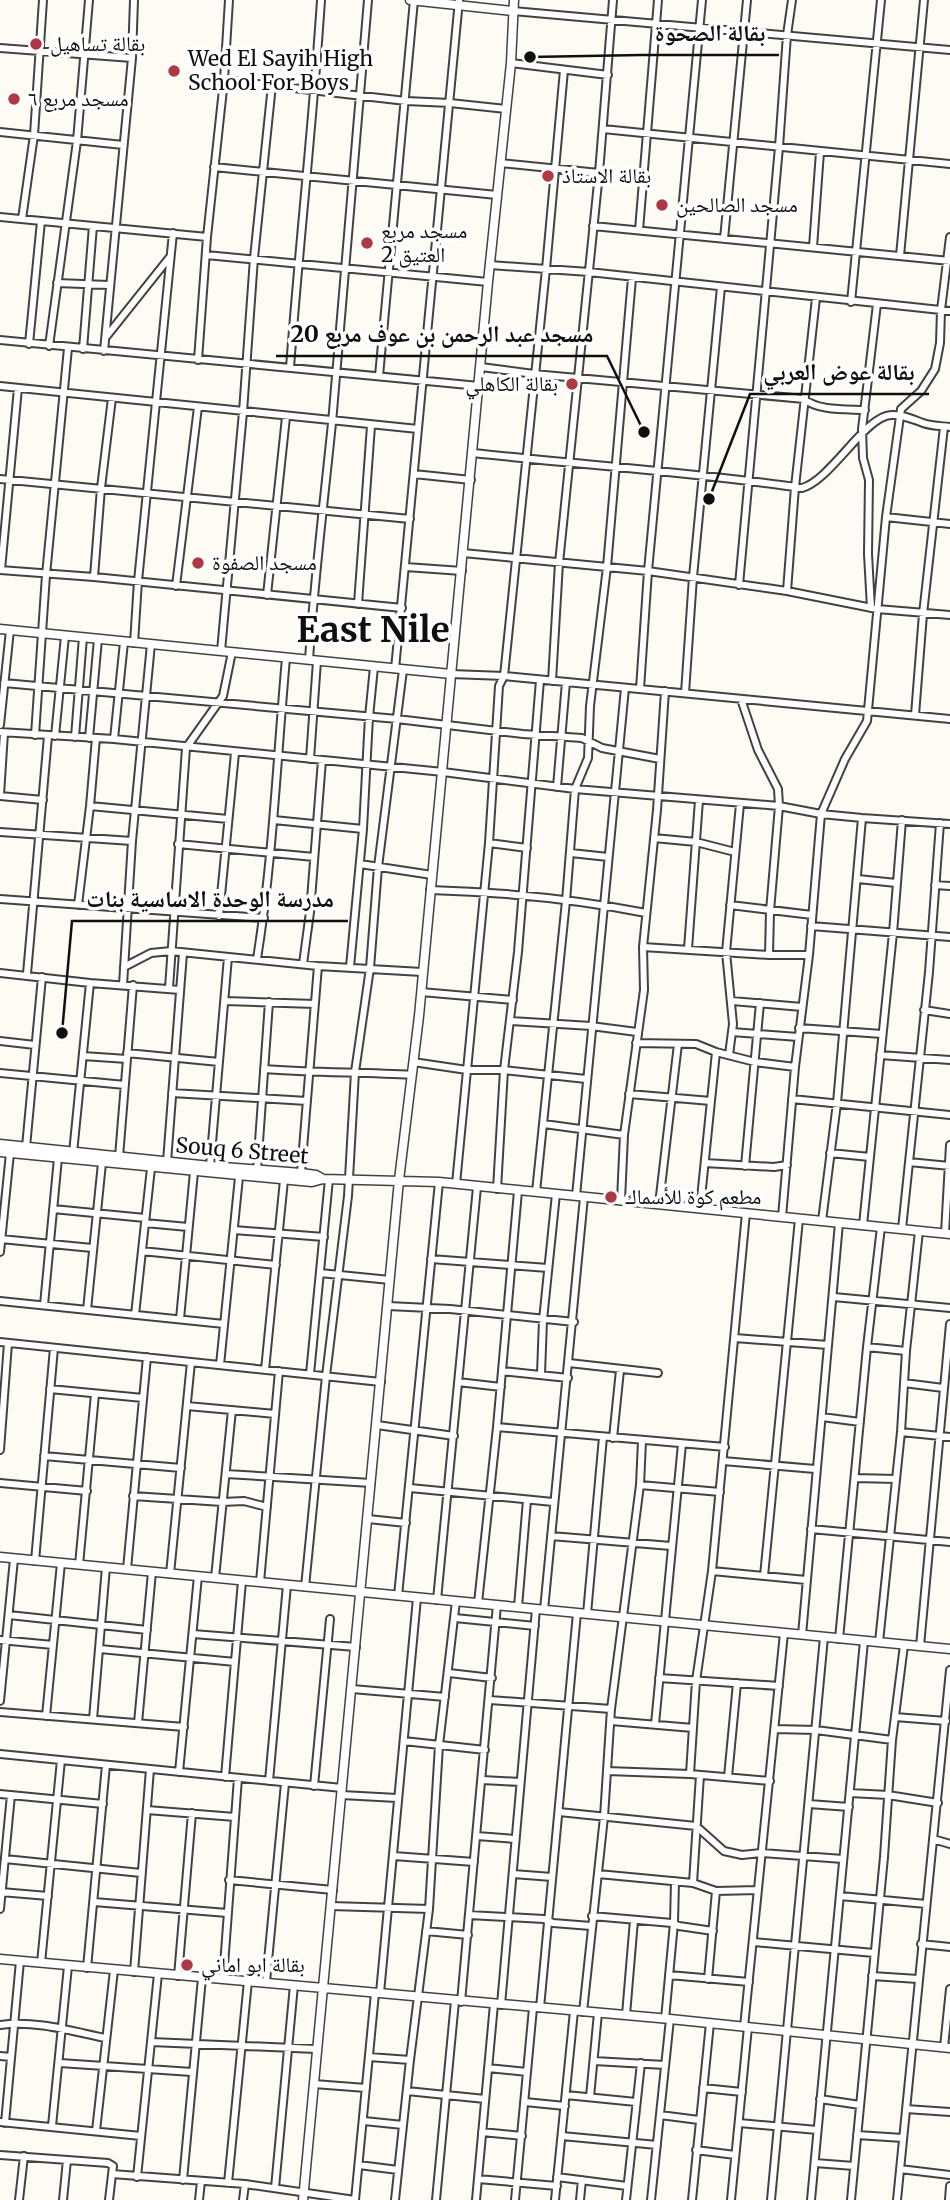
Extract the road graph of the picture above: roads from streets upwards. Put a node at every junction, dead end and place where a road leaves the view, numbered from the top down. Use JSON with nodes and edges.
{"nodes":[{"id":1,"x":43,"y":0,"type":"edge"},
{"id":2,"x":89,"y":0,"type":"edge"},
{"id":3,"x":134,"y":0,"type":"edge"},
{"id":4,"x":229,"y":0,"type":"edge"},
{"id":5,"x":321,"y":0,"type":"edge"},
{"id":6,"x":368,"y":0,"type":"edge"},
{"id":7,"x":412,"y":0,"type":"edge"},
{"id":8,"x":514,"y":0,"type":"edge"},
{"id":9,"x":614,"y":0,"type":"edge"},
{"id":10,"x":658,"y":0,"type":"edge"},
{"id":11,"x":702,"y":0,"type":"edge"},
{"id":12,"x":747,"y":0,"type":"edge"},
{"id":13,"x":792,"y":0,"type":"edge"},
{"id":14,"x":881,"y":0,"type":"edge"},
{"id":15,"x":924,"y":0,"type":"edge"},
{"id":16,"x":459,"y":2,"type":"edge"},
{"id":17,"x":513,"y":11,"type":"junction"},
{"id":18,"x":611,"y":20,"type":"junction"},
{"id":19,"x":655,"y":24,"type":"junction"},
{"id":20,"x":699,"y":27,"type":"junction"},
{"id":21,"x":744,"y":32,"type":"junction"},
{"id":22,"x":787,"y":35,"type":"junction"},
{"id":23,"x":875,"y":42,"type":"junction"},
{"id":24,"x":920,"y":46,"type":"junction"},
{"id":25,"x":0,"y":48,"type":"edge"},
{"id":26,"x":950,"y":50,"type":"edge"},
{"id":27,"x":40,"y":51,"type":"junction"},
{"id":28,"x":85,"y":55,"type":"junction"},
{"id":29,"x":132,"y":58,"type":"junction"},
{"id":30,"x":511,"y":63,"type":"junction"},
{"id":31,"x":564,"y":70,"type":"junction"},
{"id":32,"x":608,"y":75,"type":"junction"},
{"id":33,"x":224,"y":79,"type":"junction"},
{"id":34,"x":272,"y":85,"type":"junction"},
{"id":35,"x":315,"y":90,"type":"junction"},
{"id":36,"x":360,"y":96,"type":"junction"},
{"id":37,"x":406,"y":101,"type":"junction"},
{"id":38,"x":450,"y":103,"type":"junction"},
{"id":39,"x":506,"y":109,"type":"junction"},
{"id":40,"x":603,"y":129,"type":"junction"},
{"id":41,"x":0,"y":132,"type":"edge"},
{"id":42,"x":647,"y":133,"type":"junction"},
{"id":43,"x":34,"y":135,"type":"junction"},
{"id":44,"x":689,"y":138,"type":"junction"},
{"id":45,"x":77,"y":141,"type":"junction"},
{"id":46,"x":734,"y":143,"type":"junction"},
{"id":47,"x":123,"y":145,"type":"junction"},
{"id":48,"x":779,"y":147,"type":"junction"},
{"id":49,"x":820,"y":152,"type":"junction"},
{"id":50,"x":867,"y":156,"type":"junction"},
{"id":51,"x":909,"y":160,"type":"junction"},
{"id":52,"x":500,"y":163,"type":"junction"},
{"id":53,"x":950,"y":164,"type":"edge"},
{"id":54,"x":215,"y":166,"type":"junction"},
{"id":55,"x":556,"y":169,"type":"junction"},
{"id":56,"x":264,"y":172,"type":"junction"},
{"id":57,"x":599,"y":173,"type":"junction"},
{"id":58,"x":308,"y":176,"type":"junction"},
{"id":59,"x":354,"y":180,"type":"junction"},
{"id":60,"x":396,"y":186,"type":"junction"},
{"id":61,"x":442,"y":190,"type":"junction"},
{"id":62,"x":497,"y":195,"type":"junction"},
{"id":63,"x":0,"y":217,"type":"edge"},
{"id":64,"x":22,"y":219,"type":"junction"},
{"id":65,"x":41,"y":221,"type":"junction"},
{"id":66,"x":66,"y":223,"type":"junction"},
{"id":67,"x":93,"y":226,"type":"junction"},
{"id":68,"x":593,"y":226,"type":"junction"},
{"id":69,"x":114,"y":228,"type":"junction"},
{"id":70,"x":639,"y":230,"type":"junction"},
{"id":71,"x":173,"y":233,"type":"junction"},
{"id":72,"x":680,"y":235,"type":"junction"},
{"id":73,"x":207,"y":237,"type":"junction"},
{"id":74,"x":950,"y":237,"type":"edge"},
{"id":75,"x":724,"y":239,"type":"junction"},
{"id":76,"x":769,"y":243,"type":"junction"},
{"id":77,"x":813,"y":247,"type":"junction"},
{"id":78,"x":855,"y":251,"type":"junction"},
{"id":79,"x":206,"y":255,"type":"junction"},
{"id":80,"x":900,"y":256,"type":"junction"},
{"id":81,"x":171,"y":257,"type":"junction"},
{"id":82,"x":254,"y":258,"type":"junction"},
{"id":83,"x":949,"y":261,"type":"edge"},
{"id":84,"x":297,"y":264,"type":"junction"},
{"id":85,"x":490,"y":265,"type":"junction"},
{"id":86,"x":344,"y":269,"type":"junction"},
{"id":87,"x":546,"y":269,"type":"junction"},
{"id":88,"x":389,"y":272,"type":"junction"},
{"id":89,"x":589,"y":272,"type":"junction"},
{"id":90,"x":433,"y":277,"type":"junction"},
{"id":91,"x":632,"y":278,"type":"junction"},
{"id":92,"x":488,"y":282,"type":"junction"},
{"id":93,"x":57,"y":283,"type":"junction"},
{"id":94,"x":676,"y":283,"type":"junction"},
{"id":95,"x":89,"y":284,"type":"junction"},
{"id":96,"x":109,"y":285,"type":"junction"},
{"id":97,"x":721,"y":287,"type":"junction"},
{"id":98,"x":765,"y":292,"type":"junction"},
{"id":99,"x":816,"y":298,"type":"junction"},
{"id":100,"x":851,"y":302,"type":"junction"},
{"id":101,"x":877,"y":304,"type":"junction"},
{"id":102,"x":941,"y":310,"type":"junction"},
{"id":103,"x":950,"y":311,"type":"edge"},
{"id":104,"x":105,"y":339,"type":"junction"},
{"id":105,"x":0,"y":340,"type":"edge"},
{"id":106,"x":29,"y":344,"type":"junction"},
{"id":107,"x":49,"y":346,"type":"junction"},
{"id":108,"x":68,"y":348,"type":"junction"},
{"id":109,"x":83,"y":349,"type":"junction"},
{"id":110,"x":104,"y":351,"type":"junction"},
{"id":111,"x":160,"y":356,"type":"junction"},
{"id":112,"x":198,"y":360,"type":"junction"},
{"id":113,"x":246,"y":364,"type":"junction"},
{"id":114,"x":481,"y":367,"type":"junction"},
{"id":115,"x":290,"y":368,"type":"junction"},
{"id":116,"x":335,"y":372,"type":"junction"},
{"id":117,"x":534,"y":374,"type":"junction"},
{"id":118,"x":379,"y":376,"type":"junction"},
{"id":119,"x":578,"y":379,"type":"junction"},
{"id":120,"x":423,"y":382,"type":"junction"},
{"id":121,"x":623,"y":383,"type":"junction"},
{"id":122,"x":667,"y":385,"type":"junction"},
{"id":123,"x":0,"y":386,"type":"edge"},
{"id":124,"x":479,"y":386,"type":"junction"},
{"id":125,"x":18,"y":388,"type":"junction"},
{"id":126,"x":713,"y":390,"type":"junction"},
{"id":127,"x":64,"y":393,"type":"junction"},
{"id":128,"x":757,"y":394,"type":"junction"},
{"id":129,"x":113,"y":398,"type":"junction"},
{"id":130,"x":804,"y":399,"type":"junction"},
{"id":131,"x":156,"y":402,"type":"junction"},
{"id":132,"x":198,"y":407,"type":"junction"},
{"id":133,"x":865,"y":410,"type":"junction"},
{"id":134,"x":243,"y":412,"type":"junction"},
{"id":135,"x":901,"y":416,"type":"junction"},
{"id":136,"x":286,"y":417,"type":"junction"},
{"id":137,"x":332,"y":421,"type":"junction"},
{"id":138,"x":371,"y":425,"type":"junction"},
{"id":139,"x":947,"y":427,"type":"edge"},
{"id":140,"x":418,"y":429,"type":"junction"},
{"id":141,"x":862,"y":435,"type":"junction"},
{"id":142,"x":473,"y":453,"type":"junction"},
{"id":143,"x":526,"y":459,"type":"junction"},
{"id":144,"x":570,"y":462,"type":"junction"},
{"id":145,"x":616,"y":467,"type":"junction"},
{"id":146,"x":658,"y":472,"type":"junction"},
{"id":147,"x":414,"y":474,"type":"junction"},
{"id":148,"x":704,"y":477,"type":"junction"},
{"id":149,"x":0,"y":479,"type":"edge"},
{"id":150,"x":750,"y":479,"type":"junction"},
{"id":151,"x":8,"y":480,"type":"junction"},
{"id":152,"x":471,"y":480,"type":"junction"},
{"id":153,"x":55,"y":484,"type":"junction"},
{"id":154,"x":795,"y":486,"type":"junction"},
{"id":155,"x":101,"y":488,"type":"junction"},
{"id":156,"x":148,"y":494,"type":"junction"},
{"id":157,"x":187,"y":498,"type":"junction"},
{"id":158,"x":234,"y":502,"type":"junction"},
{"id":159,"x":278,"y":506,"type":"junction"},
{"id":160,"x":322,"y":511,"type":"junction"},
{"id":161,"x":366,"y":515,"type":"junction"},
{"id":162,"x":886,"y":517,"type":"junction"},
{"id":163,"x":410,"y":519,"type":"junction"},
{"id":164,"x":933,"y":522,"type":"junction"},
{"id":165,"x":950,"y":524,"type":"edge"},
{"id":166,"x":463,"y":554,"type":"junction"},
{"id":167,"x":517,"y":558,"type":"junction"},
{"id":168,"x":559,"y":563,"type":"junction"},
{"id":169,"x":406,"y":566,"type":"junction"},
{"id":170,"x":607,"y":568,"type":"junction"},
{"id":171,"x":0,"y":570,"type":"edge"},
{"id":172,"x":462,"y":571,"type":"junction"},
{"id":173,"x":648,"y":571,"type":"junction"},
{"id":174,"x":46,"y":575,"type":"junction"},
{"id":175,"x":94,"y":577,"type":"junction"},
{"id":176,"x":694,"y":577,"type":"junction"},
{"id":177,"x":138,"y":581,"type":"junction"},
{"id":178,"x":739,"y":585,"type":"junction"},
{"id":179,"x":176,"y":586,"type":"junction"},
{"id":180,"x":787,"y":591,"type":"junction"},
{"id":181,"x":227,"y":592,"type":"junction"},
{"id":182,"x":267,"y":595,"type":"junction"},
{"id":183,"x":312,"y":599,"type":"junction"},
{"id":184,"x":358,"y":604,"type":"junction"},
{"id":185,"x":402,"y":608,"type":"junction"},
{"id":186,"x":874,"y":609,"type":"junction"},
{"id":187,"x":923,"y":614,"type":"junction"},
{"id":188,"x":950,"y":615,"type":"edge"},
{"id":189,"x":0,"y":629,"type":"edge"},
{"id":190,"x":10,"y":630,"type":"junction"},
{"id":191,"x":41,"y":633,"type":"junction"},
{"id":192,"x":65,"y":636,"type":"junction"},
{"id":193,"x":83,"y":637,"type":"junction"},
{"id":194,"x":98,"y":639,"type":"junction"},
{"id":195,"x":124,"y":642,"type":"junction"},
{"id":196,"x":134,"y":642,"type":"junction"},
{"id":197,"x":151,"y":644,"type":"junction"},
{"id":198,"x":221,"y":651,"type":"junction"},
{"id":199,"x":232,"y":652,"type":"junction"},
{"id":200,"x":286,"y":658,"type":"junction"},
{"id":201,"x":313,"y":661,"type":"junction"},
{"id":202,"x":374,"y":667,"type":"junction"},
{"id":203,"x":399,"y":669,"type":"junction"},
{"id":204,"x":451,"y":674,"type":"junction"},
{"id":205,"x":504,"y":676,"type":"junction"},
{"id":206,"x":540,"y":680,"type":"junction"},
{"id":207,"x":552,"y":681,"type":"junction"},
{"id":208,"x":566,"y":682,"type":"junction"},
{"id":209,"x":5,"y":683,"type":"junction"},
{"id":210,"x":592,"y":685,"type":"junction"},
{"id":211,"x":40,"y":686,"type":"junction"},
{"id":212,"x":60,"y":687,"type":"junction"},
{"id":213,"x":625,"y":688,"type":"junction"},
{"id":214,"x":79,"y":689,"type":"junction"},
{"id":215,"x":640,"y":689,"type":"junction"},
{"id":216,"x":93,"y":690,"type":"junction"},
{"id":217,"x":665,"y":691,"type":"junction"},
{"id":218,"x":118,"y":693,"type":"junction"},
{"id":219,"x":685,"y":693,"type":"junction"},
{"id":220,"x":145,"y":696,"type":"junction"},
{"id":221,"x":741,"y":699,"type":"junction"},
{"id":222,"x":217,"y":704,"type":"junction"},
{"id":223,"x":281,"y":709,"type":"junction"},
{"id":224,"x":867,"y":711,"type":"junction"},
{"id":225,"x":313,"y":712,"type":"junction"},
{"id":226,"x":915,"y":715,"type":"junction"},
{"id":227,"x":369,"y":716,"type":"junction"},
{"id":228,"x":397,"y":719,"type":"junction"},
{"id":229,"x":950,"y":719,"type":"edge"},
{"id":230,"x":447,"y":725,"type":"junction"},
{"id":231,"x":1,"y":730,"type":"edge"},
{"id":232,"x":496,"y":730,"type":"junction"},
{"id":233,"x":534,"y":734,"type":"junction"},
{"id":234,"x":35,"y":735,"type":"junction"},
{"id":235,"x":52,"y":736,"type":"junction"},
{"id":236,"x":560,"y":736,"type":"junction"},
{"id":237,"x":75,"y":737,"type":"junction"},
{"id":238,"x":92,"y":738,"type":"junction"},
{"id":239,"x":114,"y":739,"type":"junction"},
{"id":240,"x":589,"y":740,"type":"junction"},
{"id":241,"x":142,"y":742,"type":"junction"},
{"id":242,"x":186,"y":748,"type":"junction"},
{"id":243,"x":620,"y":751,"type":"junction"},
{"id":244,"x":235,"y":753,"type":"junction"},
{"id":245,"x":278,"y":755,"type":"junction"},
{"id":246,"x":310,"y":759,"type":"junction"},
{"id":247,"x":660,"y":759,"type":"junction"},
{"id":248,"x":323,"y":760,"type":"junction"},
{"id":249,"x":366,"y":765,"type":"junction"},
{"id":250,"x":390,"y":768,"type":"junction"},
{"id":251,"x":443,"y":772,"type":"junction"},
{"id":252,"x":494,"y":779,"type":"junction"},
{"id":253,"x":532,"y":783,"type":"junction"},
{"id":254,"x":557,"y":787,"type":"junction"},
{"id":255,"x":575,"y":789,"type":"junction"},
{"id":256,"x":615,"y":792,"type":"junction"},
{"id":257,"x":0,"y":795,"type":"edge"},
{"id":258,"x":657,"y":796,"type":"junction"},
{"id":259,"x":43,"y":800,"type":"junction"},
{"id":260,"x":698,"y":800,"type":"junction"},
{"id":261,"x":740,"y":804,"type":"junction"},
{"id":262,"x":90,"y":806,"type":"junction"},
{"id":263,"x":779,"y":806,"type":"junction"},
{"id":264,"x":136,"y":809,"type":"junction"},
{"id":265,"x":181,"y":814,"type":"junction"},
{"id":266,"x":821,"y":814,"type":"junction"},
{"id":267,"x":862,"y":818,"type":"junction"},
{"id":268,"x":228,"y":819,"type":"junction"},
{"id":269,"x":274,"y":820,"type":"junction"},
{"id":270,"x":902,"y":820,"type":"junction"},
{"id":271,"x":940,"y":823,"type":"junction"},
{"id":272,"x":950,"y":824,"type":"edge"},
{"id":273,"x":317,"y":825,"type":"junction"},
{"id":274,"x":363,"y":829,"type":"junction"},
{"id":275,"x":0,"y":832,"type":"edge"},
{"id":276,"x":40,"y":834,"type":"junction"},
{"id":277,"x":85,"y":837,"type":"junction"},
{"id":278,"x":654,"y":838,"type":"junction"},
{"id":279,"x":132,"y":841,"type":"junction"},
{"id":280,"x":696,"y":842,"type":"junction"},
{"id":281,"x":489,"y":843,"type":"junction"},
{"id":282,"x":178,"y":844,"type":"junction"},
{"id":283,"x":527,"y":848,"type":"junction"},
{"id":284,"x":225,"y":849,"type":"junction"},
{"id":285,"x":571,"y":852,"type":"junction"},
{"id":286,"x":735,"y":852,"type":"junction"},
{"id":287,"x":270,"y":854,"type":"junction"},
{"id":288,"x":314,"y":857,"type":"junction"},
{"id":289,"x":608,"y":857,"type":"junction"},
{"id":290,"x":360,"y":864,"type":"junction"},
{"id":291,"x":378,"y":867,"type":"junction"},
{"id":292,"x":432,"y":875,"type":"junction"},
{"id":293,"x":858,"y":879,"type":"junction"},
{"id":294,"x":896,"y":883,"type":"junction"},
{"id":295,"x":935,"y":885,"type":"junction"},
{"id":296,"x":950,"y":886,"type":"edge"},
{"id":297,"x":430,"y":891,"type":"junction"},
{"id":298,"x":484,"y":892,"type":"junction"},
{"id":299,"x":523,"y":895,"type":"junction"},
{"id":300,"x":0,"y":899,"type":"edge"},
{"id":301,"x":33,"y":901,"type":"junction"},
{"id":302,"x":566,"y":901,"type":"junction"},
{"id":303,"x":78,"y":905,"type":"junction"},
{"id":304,"x":605,"y":905,"type":"junction"},
{"id":305,"x":730,"y":905,"type":"junction"},
{"id":306,"x":127,"y":909,"type":"junction"},
{"id":307,"x":769,"y":911,"type":"junction"},
{"id":308,"x":174,"y":912,"type":"junction"},
{"id":309,"x":646,"y":913,"type":"junction"},
{"id":310,"x":811,"y":915,"type":"junction"},
{"id":311,"x":219,"y":916,"type":"junction"},
{"id":312,"x":264,"y":918,"type":"junction"},
{"id":313,"x":811,"y":926,"type":"junction"},
{"id":314,"x":853,"y":930,"type":"junction"},
{"id":315,"x":893,"y":933,"type":"junction"},
{"id":316,"x":933,"y":936,"type":"junction"},
{"id":317,"x":950,"y":937,"type":"edge"},
{"id":318,"x":643,"y":947,"type":"junction"},
{"id":319,"x":688,"y":949,"type":"junction"},
{"id":320,"x":171,"y":951,"type":"junction"},
{"id":321,"x":726,"y":951,"type":"junction"},
{"id":322,"x":183,"y":953,"type":"junction"},
{"id":323,"x":769,"y":955,"type":"junction"},
{"id":324,"x":809,"y":955,"type":"junction"},
{"id":325,"x":229,"y":957,"type":"junction"},
{"id":326,"x":257,"y":959,"type":"junction"},
{"id":327,"x":303,"y":964,"type":"junction"},
{"id":328,"x":318,"y":966,"type":"junction"},
{"id":329,"x":124,"y":967,"type":"junction"},
{"id":330,"x":350,"y":967,"type":"junction"},
{"id":331,"x":370,"y":968,"type":"junction"},
{"id":332,"x":422,"y":972,"type":"junction"},
{"id":333,"x":0,"y":973,"type":"edge"},
{"id":334,"x":27,"y":974,"type":"junction"},
{"id":335,"x":42,"y":977,"type":"junction"},
{"id":336,"x":90,"y":983,"type":"junction"},
{"id":337,"x":122,"y":985,"type":"junction"},
{"id":338,"x":133,"y":985,"type":"junction"},
{"id":339,"x":169,"y":988,"type":"junction"},
{"id":340,"x":180,"y":990,"type":"junction"},
{"id":341,"x":421,"y":992,"type":"junction"},
{"id":342,"x":473,"y":996,"type":"junction"},
{"id":343,"x":513,"y":1000,"type":"junction"},
{"id":344,"x":225,"y":1001,"type":"junction"},
{"id":345,"x":732,"y":1001,"type":"junction"},
{"id":346,"x":269,"y":1002,"type":"junction"},
{"id":347,"x":760,"y":1003,"type":"junction"},
{"id":348,"x":315,"y":1004,"type":"junction"},
{"id":349,"x":802,"y":1007,"type":"junction"},
{"id":350,"x":924,"y":1010,"type":"junction"},
{"id":351,"x":950,"y":1014,"type":"edge"},
{"id":352,"x":511,"y":1021,"type":"junction"},
{"id":353,"x":552,"y":1023,"type":"junction"},
{"id":354,"x":592,"y":1026,"type":"junction"},
{"id":355,"x":799,"y":1028,"type":"junction"},
{"id":356,"x":843,"y":1031,"type":"junction"},
{"id":357,"x":637,"y":1032,"type":"junction"},
{"id":358,"x":732,"y":1032,"type":"junction"},
{"id":359,"x":757,"y":1034,"type":"junction"},
{"id":360,"x":883,"y":1034,"type":"junction"},
{"id":361,"x":798,"y":1037,"type":"junction"},
{"id":362,"x":0,"y":1041,"type":"edge"},
{"id":363,"x":636,"y":1044,"type":"junction"},
{"id":364,"x":678,"y":1044,"type":"junction"},
{"id":365,"x":35,"y":1045,"type":"junction"},
{"id":366,"x":716,"y":1052,"type":"junction"},
{"id":367,"x":729,"y":1055,"type":"junction"},
{"id":368,"x":880,"y":1055,"type":"junction"},
{"id":369,"x":83,"y":1056,"type":"junction"},
{"id":370,"x":127,"y":1056,"type":"junction"},
{"id":371,"x":919,"y":1056,"type":"junction"},
{"id":372,"x":175,"y":1057,"type":"junction"},
{"id":373,"x":950,"y":1060,"type":"edge"},
{"id":374,"x":219,"y":1062,"type":"junction"},
{"id":375,"x":413,"y":1062,"type":"junction"},
{"id":376,"x":755,"y":1062,"type":"junction"},
{"id":377,"x":795,"y":1067,"type":"junction"},
{"id":378,"x":264,"y":1069,"type":"junction"},
{"id":379,"x":467,"y":1070,"type":"junction"},
{"id":380,"x":504,"y":1070,"type":"junction"},
{"id":381,"x":310,"y":1072,"type":"junction"},
{"id":382,"x":355,"y":1072,"type":"junction"},
{"id":383,"x":0,"y":1073,"type":"edge"},
{"id":384,"x":412,"y":1075,"type":"junction"},
{"id":385,"x":33,"y":1076,"type":"junction"},
{"id":386,"x":549,"y":1076,"type":"junction"},
{"id":387,"x":586,"y":1079,"type":"junction"},
{"id":388,"x":80,"y":1081,"type":"junction"},
{"id":389,"x":125,"y":1085,"type":"junction"},
{"id":390,"x":172,"y":1093,"type":"junction"},
{"id":391,"x":629,"y":1094,"type":"junction"},
{"id":392,"x":216,"y":1097,"type":"junction"},
{"id":393,"x":672,"y":1097,"type":"junction"},
{"id":394,"x":262,"y":1099,"type":"junction"},
{"id":395,"x":792,"y":1099,"type":"junction"},
{"id":396,"x":307,"y":1101,"type":"junction"},
{"id":397,"x":711,"y":1101,"type":"junction"},
{"id":398,"x":837,"y":1103,"type":"junction"},
{"id":399,"x":875,"y":1107,"type":"junction"},
{"id":400,"x":914,"y":1110,"type":"junction"},
{"id":401,"x":950,"y":1115,"type":"edge"},
{"id":402,"x":544,"y":1124,"type":"junction"},
{"id":403,"x":582,"y":1128,"type":"junction"},
{"id":404,"x":624,"y":1135,"type":"junction"},
{"id":405,"x":0,"y":1144,"type":"edge"},
{"id":406,"x":950,"y":1145,"type":"edge"},
{"id":407,"x":26,"y":1147,"type":"junction"},
{"id":408,"x":0,"y":1152,"type":"edge"},
{"id":409,"x":10,"y":1153,"type":"junction"},
{"id":410,"x":73,"y":1153,"type":"junction"},
{"id":411,"x":831,"y":1153,"type":"junction"},
{"id":412,"x":119,"y":1157,"type":"junction"},
{"id":413,"x":870,"y":1157,"type":"junction"},
{"id":414,"x":58,"y":1158,"type":"junction"},
{"id":415,"x":167,"y":1162,"type":"junction"},
{"id":416,"x":909,"y":1162,"type":"junction"},
{"id":417,"x":102,"y":1163,"type":"junction"},
{"id":418,"x":705,"y":1163,"type":"junction"},
{"id":419,"x":787,"y":1165,"type":"junction"},
{"id":420,"x":210,"y":1166,"type":"junction"},
{"id":421,"x":745,"y":1166,"type":"junction"},
{"id":422,"x":949,"y":1166,"type":"edge"},
{"id":423,"x":151,"y":1168,"type":"junction"},
{"id":424,"x":257,"y":1170,"type":"junction"},
{"id":425,"x":194,"y":1172,"type":"junction"},
{"id":426,"x":301,"y":1173,"type":"junction"},
{"id":427,"x":239,"y":1177,"type":"junction"},
{"id":428,"x":326,"y":1179,"type":"junction"},
{"id":429,"x":284,"y":1180,"type":"junction"},
{"id":430,"x":349,"y":1180,"type":"junction"},
{"id":431,"x":399,"y":1180,"type":"junction"},
{"id":432,"x":439,"y":1182,"type":"junction"},
{"id":433,"x":456,"y":1184,"type":"junction"},
{"id":434,"x":477,"y":1187,"type":"junction"},
{"id":435,"x":497,"y":1189,"type":"junction"},
{"id":436,"x":518,"y":1191,"type":"junction"},
{"id":437,"x":536,"y":1192,"type":"junction"},
{"id":438,"x":556,"y":1194,"type":"junction"},
{"id":439,"x":580,"y":1197,"type":"junction"},
{"id":440,"x":621,"y":1200,"type":"junction"},
{"id":441,"x":659,"y":1204,"type":"junction"},
{"id":442,"x":700,"y":1208,"type":"junction"},
{"id":443,"x":53,"y":1209,"type":"junction"},
{"id":444,"x":96,"y":1213,"type":"junction"},
{"id":445,"x":746,"y":1213,"type":"junction"},
{"id":446,"x":782,"y":1217,"type":"junction"},
{"id":447,"x":799,"y":1219,"type":"junction"},
{"id":448,"x":145,"y":1220,"type":"junction"},
{"id":449,"x":822,"y":1221,"type":"junction"},
{"id":450,"x":839,"y":1223,"type":"junction"},
{"id":451,"x":863,"y":1225,"type":"junction"},
{"id":452,"x":188,"y":1227,"type":"junction"},
{"id":453,"x":881,"y":1227,"type":"junction"},
{"id":454,"x":902,"y":1229,"type":"junction"},
{"id":455,"x":234,"y":1230,"type":"junction"},
{"id":456,"x":919,"y":1231,"type":"junction"},
{"id":457,"x":279,"y":1233,"type":"junction"},
{"id":458,"x":947,"y":1233,"type":"edge"},
{"id":459,"x":1,"y":1235,"type":"edge"},
{"id":460,"x":324,"y":1237,"type":"junction"},
{"id":461,"x":49,"y":1244,"type":"junction"},
{"id":462,"x":92,"y":1248,"type":"junction"},
{"id":463,"x":0,"y":1251,"type":"edge"},
{"id":464,"x":142,"y":1251,"type":"junction"},
{"id":465,"x":186,"y":1256,"type":"junction"},
{"id":466,"x":431,"y":1259,"type":"junction"},
{"id":467,"x":470,"y":1260,"type":"junction"},
{"id":468,"x":230,"y":1262,"type":"junction"},
{"id":469,"x":512,"y":1264,"type":"junction"},
{"id":470,"x":276,"y":1265,"type":"junction"},
{"id":471,"x":548,"y":1268,"type":"junction"},
{"id":472,"x":320,"y":1273,"type":"junction"},
{"id":473,"x":339,"y":1274,"type":"junction"},
{"id":474,"x":390,"y":1280,"type":"junction"},
{"id":475,"x":834,"y":1297,"type":"junction"},
{"id":476,"x":0,"y":1301,"type":"edge"},
{"id":477,"x":872,"y":1301,"type":"junction"},
{"id":478,"x":910,"y":1305,"type":"junction"},
{"id":479,"x":44,"y":1306,"type":"junction"},
{"id":480,"x":388,"y":1306,"type":"junction"},
{"id":481,"x":426,"y":1307,"type":"junction"},
{"id":482,"x":950,"y":1308,"type":"edge"},
{"id":483,"x":87,"y":1310,"type":"junction"},
{"id":484,"x":466,"y":1312,"type":"junction"},
{"id":485,"x":507,"y":1314,"type":"junction"},
{"id":486,"x":135,"y":1315,"type":"junction"},
{"id":487,"x":180,"y":1319,"type":"junction"},
{"id":488,"x":543,"y":1320,"type":"junction"},
{"id":489,"x":574,"y":1322,"type":"junction"},
{"id":490,"x":224,"y":1324,"type":"junction"},
{"id":491,"x":950,"y":1324,"type":"edge"},
{"id":492,"x":735,"y":1338,"type":"junction"},
{"id":493,"x":0,"y":1342,"type":"edge"},
{"id":494,"x":788,"y":1342,"type":"junction"},
{"id":495,"x":8,"y":1343,"type":"junction"},
{"id":496,"x":828,"y":1345,"type":"junction"},
{"id":497,"x":867,"y":1347,"type":"junction"},
{"id":498,"x":54,"y":1348,"type":"junction"},
{"id":499,"x":906,"y":1351,"type":"junction"},
{"id":500,"x":147,"y":1357,"type":"junction"},
{"id":501,"x":191,"y":1362,"type":"junction"},
{"id":502,"x":569,"y":1363,"type":"junction"},
{"id":503,"x":220,"y":1365,"type":"junction"},
{"id":504,"x":265,"y":1370,"type":"junction"},
{"id":505,"x":621,"y":1370,"type":"junction"},
{"id":506,"x":279,"y":1371,"type":"junction"},
{"id":507,"x":502,"y":1371,"type":"junction"},
{"id":508,"x":658,"y":1373,"type":"dead end"},
{"id":509,"x":310,"y":1374,"type":"junction"},
{"id":510,"x":541,"y":1374,"type":"junction"},
{"id":511,"x":326,"y":1376,"type":"junction"},
{"id":512,"x":568,"y":1378,"type":"junction"},
{"id":513,"x":381,"y":1382,"type":"junction"},
{"id":514,"x":458,"y":1382,"type":"junction"},
{"id":515,"x":904,"y":1383,"type":"junction"},
{"id":516,"x":2,"y":1385,"type":"edge"},
{"id":517,"x":501,"y":1387,"type":"junction"},
{"id":518,"x":943,"y":1388,"type":"junction"},
{"id":519,"x":50,"y":1389,"type":"junction"},
{"id":520,"x":95,"y":1394,"type":"junction"},
{"id":521,"x":143,"y":1398,"type":"junction"},
{"id":522,"x":187,"y":1406,"type":"junction"},
{"id":523,"x":232,"y":1410,"type":"junction"},
{"id":524,"x":275,"y":1414,"type":"junction"},
{"id":525,"x":822,"y":1417,"type":"junction"},
{"id":526,"x":860,"y":1422,"type":"junction"},
{"id":527,"x":377,"y":1425,"type":"junction"},
{"id":528,"x":498,"y":1427,"type":"junction"},
{"id":529,"x":415,"y":1430,"type":"junction"},
{"id":530,"x":901,"y":1432,"type":"junction"},
{"id":531,"x":561,"y":1433,"type":"junction"},
{"id":532,"x":454,"y":1436,"type":"junction"},
{"id":533,"x":603,"y":1437,"type":"junction"},
{"id":534,"x":939,"y":1437,"type":"junction"},
{"id":535,"x":950,"y":1437,"type":"edge"},
{"id":536,"x":613,"y":1438,"type":"junction"},
{"id":537,"x":642,"y":1441,"type":"junction"},
{"id":538,"x":682,"y":1444,"type":"junction"},
{"id":539,"x":724,"y":1447,"type":"junction"},
{"id":540,"x":0,"y":1449,"type":"edge"},
{"id":541,"x":44,"y":1455,"type":"junction"},
{"id":542,"x":89,"y":1459,"type":"junction"},
{"id":543,"x":723,"y":1461,"type":"junction"},
{"id":544,"x":136,"y":1464,"type":"junction"},
{"id":545,"x":776,"y":1466,"type":"junction"},
{"id":546,"x":181,"y":1468,"type":"junction"},
{"id":547,"x":815,"y":1469,"type":"junction"},
{"id":548,"x":226,"y":1474,"type":"junction"},
{"id":549,"x":270,"y":1477,"type":"junction"},
{"id":550,"x":855,"y":1478,"type":"junction"},
{"id":551,"x":316,"y":1479,"type":"junction"},
{"id":552,"x":896,"y":1479,"type":"junction"},
{"id":553,"x":0,"y":1483,"type":"edge"},
{"id":554,"x":371,"y":1483,"type":"junction"},
{"id":555,"x":640,"y":1485,"type":"junction"},
{"id":556,"x":41,"y":1487,"type":"junction"},
{"id":557,"x":410,"y":1488,"type":"junction"},
{"id":558,"x":677,"y":1489,"type":"junction"},
{"id":559,"x":87,"y":1491,"type":"junction"},
{"id":560,"x":720,"y":1492,"type":"junction"},
{"id":561,"x":447,"y":1493,"type":"junction"},
{"id":562,"x":133,"y":1496,"type":"junction"},
{"id":563,"x":489,"y":1497,"type":"junction"},
{"id":564,"x":178,"y":1499,"type":"junction"},
{"id":565,"x":527,"y":1500,"type":"junction"},
{"id":566,"x":222,"y":1502,"type":"junction"},
{"id":567,"x":553,"y":1502,"type":"junction"},
{"id":568,"x":267,"y":1507,"type":"junction"},
{"id":569,"x":368,"y":1519,"type":"junction"},
{"id":570,"x":406,"y":1523,"type":"junction"},
{"id":571,"x":811,"y":1529,"type":"junction"},
{"id":572,"x":848,"y":1531,"type":"junction"},
{"id":573,"x":890,"y":1535,"type":"junction"},
{"id":574,"x":551,"y":1536,"type":"junction"},
{"id":575,"x":593,"y":1538,"type":"junction"},
{"id":576,"x":930,"y":1541,"type":"junction"},
{"id":577,"x":634,"y":1542,"type":"junction"},
{"id":578,"x":950,"y":1542,"type":"edge"},
{"id":579,"x":671,"y":1546,"type":"junction"},
{"id":580,"x":0,"y":1557,"type":"edge"},
{"id":581,"x":15,"y":1559,"type":"junction"},
{"id":582,"x":35,"y":1561,"type":"junction"},
{"id":583,"x":61,"y":1563,"type":"junction"},
{"id":584,"x":79,"y":1565,"type":"junction"},
{"id":585,"x":106,"y":1567,"type":"junction"},
{"id":586,"x":127,"y":1569,"type":"junction"},
{"id":587,"x":712,"y":1571,"type":"junction"},
{"id":588,"x":152,"y":1572,"type":"junction"},
{"id":589,"x":170,"y":1574,"type":"junction"},
{"id":590,"x":198,"y":1576,"type":"junction"},
{"id":591,"x":764,"y":1576,"type":"junction"},
{"id":592,"x":215,"y":1578,"type":"junction"},
{"id":593,"x":806,"y":1580,"type":"junction"},
{"id":594,"x":242,"y":1581,"type":"junction"},
{"id":595,"x":260,"y":1582,"type":"junction"},
{"id":596,"x":287,"y":1585,"type":"junction"},
{"id":597,"x":305,"y":1587,"type":"junction"},
{"id":598,"x":361,"y":1592,"type":"junction"},
{"id":599,"x":398,"y":1596,"type":"junction"},
{"id":600,"x":417,"y":1598,"type":"junction"},
{"id":601,"x":437,"y":1600,"type":"junction"},
{"id":602,"x":456,"y":1601,"type":"junction"},
{"id":603,"x":478,"y":1604,"type":"junction"},
{"id":604,"x":497,"y":1605,"type":"junction"},
{"id":605,"x":518,"y":1607,"type":"junction"},
{"id":606,"x":540,"y":1609,"type":"junction"},
{"id":607,"x":577,"y":1613,"type":"junction"},
{"id":608,"x":587,"y":1614,"type":"junction"},
{"id":609,"x":9,"y":1615,"type":"junction"},
{"id":610,"x":455,"y":1618,"type":"junction"},
{"id":611,"x":622,"y":1618,"type":"junction"},
{"id":612,"x":330,"y":1619,"type":"dead end"},
{"id":613,"x":56,"y":1620,"type":"junction"},
{"id":614,"x":495,"y":1622,"type":"junction"},
{"id":615,"x":664,"y":1622,"type":"junction"},
{"id":616,"x":102,"y":1625,"type":"junction"},
{"id":617,"x":704,"y":1625,"type":"junction"},
{"id":618,"x":535,"y":1626,"type":"junction"},
{"id":619,"x":146,"y":1630,"type":"junction"},
{"id":620,"x":784,"y":1633,"type":"junction"},
{"id":621,"x":193,"y":1634,"type":"junction"},
{"id":622,"x":802,"y":1635,"type":"junction"},
{"id":623,"x":824,"y":1637,"type":"junction"},
{"id":624,"x":237,"y":1638,"type":"junction"},
{"id":625,"x":839,"y":1639,"type":"junction"},
{"id":626,"x":3,"y":1641,"type":"edge"},
{"id":627,"x":282,"y":1641,"type":"junction"},
{"id":628,"x":864,"y":1641,"type":"junction"},
{"id":629,"x":879,"y":1642,"type":"junction"},
{"id":630,"x":53,"y":1645,"type":"junction"},
{"id":631,"x":327,"y":1645,"type":"junction"},
{"id":632,"x":904,"y":1645,"type":"junction"},
{"id":633,"x":920,"y":1646,"type":"junction"},
{"id":634,"x":356,"y":1647,"type":"junction"},
{"id":635,"x":100,"y":1649,"type":"junction"},
{"id":636,"x":950,"y":1649,"type":"edge"},
{"id":637,"x":145,"y":1653,"type":"junction"},
{"id":638,"x":191,"y":1657,"type":"junction"},
{"id":639,"x":235,"y":1662,"type":"junction"},
{"id":640,"x":950,"y":1670,"type":"edge"},
{"id":641,"x":449,"y":1673,"type":"junction"},
{"id":642,"x":492,"y":1678,"type":"junction"},
{"id":643,"x":659,"y":1678,"type":"junction"},
{"id":644,"x":696,"y":1681,"type":"junction"},
{"id":645,"x":737,"y":1683,"type":"junction"},
{"id":646,"x":779,"y":1686,"type":"junction"},
{"id":647,"x":352,"y":1689,"type":"junction"},
{"id":648,"x":408,"y":1693,"type":"junction"},
{"id":649,"x":445,"y":1697,"type":"junction"},
{"id":650,"x":490,"y":1700,"type":"junction"},
{"id":651,"x":0,"y":1701,"type":"edge"},
{"id":652,"x":529,"y":1704,"type":"junction"},
{"id":653,"x":568,"y":1707,"type":"junction"},
{"id":654,"x":611,"y":1709,"type":"junction"},
{"id":655,"x":0,"y":1712,"type":"edge"},
{"id":656,"x":46,"y":1716,"type":"junction"},
{"id":657,"x":895,"y":1717,"type":"junction"},
{"id":658,"x":93,"y":1719,"type":"junction"},
{"id":659,"x":611,"y":1721,"type":"junction"},
{"id":660,"x":946,"y":1721,"type":"junction"},
{"id":661,"x":138,"y":1723,"type":"junction"},
{"id":662,"x":655,"y":1724,"type":"junction"},
{"id":663,"x":184,"y":1727,"type":"junction"},
{"id":664,"x":693,"y":1728,"type":"junction"},
{"id":665,"x":775,"y":1728,"type":"junction"},
{"id":666,"x":816,"y":1730,"type":"junction"},
{"id":667,"x":856,"y":1735,"type":"junction"},
{"id":668,"x":892,"y":1740,"type":"junction"},
{"id":669,"x":404,"y":1741,"type":"junction"},
{"id":670,"x":439,"y":1745,"type":"junction"},
{"id":671,"x":485,"y":1750,"type":"junction"},
{"id":672,"x":0,"y":1754,"type":"edge"},
{"id":673,"x":946,"y":1757,"type":"edge"},
{"id":674,"x":61,"y":1760,"type":"junction"},
{"id":675,"x":106,"y":1765,"type":"junction"},
{"id":676,"x":150,"y":1769,"type":"junction"},
{"id":677,"x":607,"y":1771,"type":"junction"},
{"id":678,"x":179,"y":1772,"type":"junction"},
{"id":679,"x":690,"y":1774,"type":"junction"},
{"id":680,"x":700,"y":1775,"type":"junction"},
{"id":681,"x":225,"y":1777,"type":"junction"},
{"id":682,"x":728,"y":1777,"type":"junction"},
{"id":683,"x":238,"y":1778,"type":"junction"},
{"id":684,"x":482,"y":1780,"type":"junction"},
{"id":685,"x":269,"y":1781,"type":"junction"},
{"id":686,"x":770,"y":1781,"type":"junction"},
{"id":687,"x":520,"y":1782,"type":"junction"},
{"id":688,"x":285,"y":1783,"type":"junction"},
{"id":689,"x":314,"y":1786,"type":"junction"},
{"id":690,"x":342,"y":1792,"type":"junction"},
{"id":691,"x":850,"y":1793,"type":"junction"},
{"id":692,"x":0,"y":1794,"type":"edge"},
{"id":693,"x":888,"y":1795,"type":"junction"},
{"id":694,"x":11,"y":1796,"type":"junction"},
{"id":695,"x":397,"y":1798,"type":"junction"},
{"id":696,"x":57,"y":1800,"type":"junction"},
{"id":697,"x":938,"y":1803,"type":"junction"},
{"id":698,"x":103,"y":1804,"type":"junction"},
{"id":699,"x":809,"y":1804,"type":"junction"},
{"id":700,"x":849,"y":1807,"type":"junction"},
{"id":701,"x":147,"y":1810,"type":"junction"},
{"id":702,"x":559,"y":1812,"type":"junction"},
{"id":703,"x":192,"y":1814,"type":"junction"},
{"id":704,"x":235,"y":1817,"type":"junction"},
{"id":705,"x":604,"y":1817,"type":"junction"},
{"id":706,"x":696,"y":1826,"type":"junction"},
{"id":707,"x":477,"y":1836,"type":"junction"},
{"id":708,"x":515,"y":1839,"type":"junction"},
{"id":709,"x":933,"y":1839,"type":"junction"},
{"id":710,"x":950,"y":1844,"type":"edge"},
{"id":711,"x":761,"y":1853,"type":"junction"},
{"id":712,"x":394,"y":1856,"type":"junction"},
{"id":713,"x":804,"y":1856,"type":"junction"},
{"id":714,"x":434,"y":1859,"type":"junction"},
{"id":715,"x":843,"y":1859,"type":"junction"},
{"id":716,"x":5,"y":1860,"type":"junction"},
{"id":717,"x":474,"y":1862,"type":"junction"},
{"id":718,"x":51,"y":1864,"type":"junction"},
{"id":719,"x":97,"y":1868,"type":"junction"},
{"id":720,"x":141,"y":1873,"type":"junction"},
{"id":721,"x":513,"y":1874,"type":"junction"},
{"id":722,"x":598,"y":1874,"type":"junction"},
{"id":723,"x":552,"y":1877,"type":"junction"},
{"id":724,"x":229,"y":1880,"type":"junction"},
{"id":725,"x":675,"y":1881,"type":"junction"},
{"id":726,"x":693,"y":1883,"type":"junction"},
{"id":727,"x":276,"y":1885,"type":"junction"},
{"id":728,"x":758,"y":1890,"type":"junction"},
{"id":729,"x":332,"y":1891,"type":"junction"},
{"id":730,"x":716,"y":1891,"type":"junction"},
{"id":731,"x":1,"y":1892,"type":"edge"},
{"id":732,"x":48,"y":1896,"type":"junction"},
{"id":733,"x":840,"y":1896,"type":"junction"},
{"id":734,"x":879,"y":1899,"type":"junction"},
{"id":735,"x":93,"y":1902,"type":"junction"},
{"id":736,"x":926,"y":1904,"type":"junction"},
{"id":737,"x":138,"y":1905,"type":"junction"},
{"id":738,"x":331,"y":1906,"type":"junction"},
{"id":739,"x":389,"y":1907,"type":"junction"},
{"id":740,"x":0,"y":1909,"type":"edge"},
{"id":741,"x":183,"y":1909,"type":"junction"},
{"id":742,"x":429,"y":1909,"type":"junction"},
{"id":743,"x":227,"y":1913,"type":"junction"},
{"id":744,"x":469,"y":1916,"type":"junction"},
{"id":745,"x":592,"y":1916,"type":"junction"},
{"id":746,"x":510,"y":1918,"type":"junction"},
{"id":747,"x":549,"y":1920,"type":"junction"},
{"id":748,"x":634,"y":1920,"type":"junction"},
{"id":749,"x":674,"y":1923,"type":"junction"},
{"id":750,"x":591,"y":1926,"type":"junction"},
{"id":751,"x":426,"y":1931,"type":"junction"},
{"id":752,"x":713,"y":1931,"type":"junction"},
{"id":753,"x":468,"y":1935,"type":"junction"},
{"id":754,"x":754,"y":1942,"type":"junction"},
{"id":755,"x":921,"y":1944,"type":"junction"},
{"id":756,"x":796,"y":1946,"type":"junction"},
{"id":757,"x":950,"y":1947,"type":"edge"},
{"id":758,"x":834,"y":1950,"type":"junction"},
{"id":759,"x":874,"y":1952,"type":"junction"},
{"id":760,"x":0,"y":1959,"type":"edge"},
{"id":761,"x":20,"y":1961,"type":"junction"},
{"id":762,"x":41,"y":1963,"type":"junction"},
{"id":763,"x":68,"y":1966,"type":"junction"},
{"id":764,"x":88,"y":1968,"type":"junction"},
{"id":765,"x":114,"y":1970,"type":"junction"},
{"id":766,"x":134,"y":1972,"type":"junction"},
{"id":767,"x":158,"y":1974,"type":"junction"},
{"id":768,"x":669,"y":1975,"type":"junction"},
{"id":769,"x":178,"y":1976,"type":"junction"},
{"id":770,"x":872,"y":1976,"type":"junction"},
{"id":771,"x":202,"y":1978,"type":"junction"},
{"id":772,"x":223,"y":1979,"type":"junction"},
{"id":773,"x":708,"y":1979,"type":"junction"},
{"id":774,"x":918,"y":1979,"type":"junction"},
{"id":775,"x":248,"y":1981,"type":"junction"},
{"id":776,"x":266,"y":1982,"type":"junction"},
{"id":777,"x":749,"y":1982,"type":"junction"},
{"id":778,"x":294,"y":1985,"type":"junction"},
{"id":779,"x":322,"y":1988,"type":"junction"},
{"id":780,"x":950,"y":1989,"type":"edge"},
{"id":781,"x":378,"y":1993,"type":"junction"},
{"id":782,"x":418,"y":1997,"type":"junction"},
{"id":783,"x":458,"y":2001,"type":"junction"},
{"id":784,"x":498,"y":2005,"type":"junction"},
{"id":785,"x":537,"y":2008,"type":"junction"},
{"id":786,"x":579,"y":2012,"type":"junction"},
{"id":787,"x":598,"y":2013,"type":"junction"},
{"id":788,"x":626,"y":2015,"type":"junction"},
{"id":789,"x":667,"y":2019,"type":"junction"},
{"id":790,"x":15,"y":2023,"type":"junction"},
{"id":791,"x":710,"y":2023,"type":"junction"},
{"id":792,"x":0,"y":2025,"type":"edge"},
{"id":793,"x":746,"y":2027,"type":"junction"},
{"id":794,"x":62,"y":2029,"type":"junction"},
{"id":795,"x":786,"y":2031,"type":"junction"},
{"id":796,"x":827,"y":2034,"type":"junction"},
{"id":797,"x":105,"y":2038,"type":"junction"},
{"id":798,"x":866,"y":2039,"type":"junction"},
{"id":799,"x":151,"y":2042,"type":"junction"},
{"id":800,"x":195,"y":2042,"type":"junction"},
{"id":801,"x":243,"y":2044,"type":"junction"},
{"id":802,"x":912,"y":2044,"type":"junction"},
{"id":803,"x":289,"y":2047,"type":"junction"},
{"id":804,"x":947,"y":2048,"type":"edge"},
{"id":805,"x":316,"y":2049,"type":"junction"},
{"id":806,"x":0,"y":2056,"type":"edge"},
{"id":807,"x":11,"y":2057,"type":"junction"},
{"id":808,"x":369,"y":2057,"type":"junction"},
{"id":809,"x":410,"y":2060,"type":"junction"},
{"id":810,"x":594,"y":2061,"type":"junction"},
{"id":811,"x":60,"y":2063,"type":"junction"},
{"id":812,"x":641,"y":2063,"type":"junction"},
{"id":813,"x":665,"y":2065,"type":"junction"},
{"id":814,"x":103,"y":2066,"type":"junction"},
{"id":815,"x":488,"y":2068,"type":"junction"},
{"id":816,"x":149,"y":2070,"type":"junction"},
{"id":817,"x":192,"y":2072,"type":"junction"},
{"id":818,"x":527,"y":2072,"type":"junction"},
{"id":819,"x":314,"y":2084,"type":"junction"},
{"id":820,"x":366,"y":2088,"type":"junction"},
{"id":821,"x":702,"y":2088,"type":"junction"},
{"id":822,"x":407,"y":2091,"type":"junction"},
{"id":823,"x":742,"y":2092,"type":"junction"},
{"id":824,"x":445,"y":2095,"type":"junction"},
{"id":825,"x":566,"y":2095,"type":"junction"},
{"id":826,"x":590,"y":2097,"type":"junction"},
{"id":827,"x":485,"y":2099,"type":"junction"},
{"id":828,"x":820,"y":2099,"type":"junction"},
{"id":829,"x":525,"y":2102,"type":"junction"},
{"id":830,"x":636,"y":2102,"type":"junction"},
{"id":831,"x":860,"y":2105,"type":"junction"},
{"id":832,"x":565,"y":2106,"type":"junction"},
{"id":833,"x":906,"y":2109,"type":"junction"},
{"id":834,"x":950,"y":2112,"type":"edge"},
{"id":835,"x":660,"y":2116,"type":"junction"},
{"id":836,"x":699,"y":2120,"type":"junction"},
{"id":837,"x":364,"y":2121,"type":"junction"},
{"id":838,"x":2,"y":2122,"type":"edge"},
{"id":839,"x":738,"y":2123,"type":"junction"},
{"id":840,"x":403,"y":2124,"type":"junction"},
{"id":841,"x":52,"y":2126,"type":"junction"},
{"id":842,"x":779,"y":2127,"type":"junction"},
{"id":843,"x":817,"y":2130,"type":"junction"},
{"id":844,"x":96,"y":2131,"type":"junction"},
{"id":845,"x":482,"y":2132,"type":"junction"},
{"id":846,"x":857,"y":2135,"type":"junction"},
{"id":847,"x":141,"y":2136,"type":"junction"},
{"id":848,"x":522,"y":2136,"type":"junction"},
{"id":849,"x":562,"y":2136,"type":"junction"},
{"id":850,"x":903,"y":2138,"type":"junction"},
{"id":851,"x":632,"y":2142,"type":"junction"},
{"id":852,"x":657,"y":2145,"type":"junction"},
{"id":853,"x":696,"y":2150,"type":"junction"},
{"id":854,"x":0,"y":2155,"type":"edge"},
{"id":855,"x":736,"y":2155,"type":"junction"},
{"id":856,"x":24,"y":2156,"type":"junction"},
{"id":857,"x":67,"y":2160,"type":"junction"},
{"id":858,"x":815,"y":2163,"type":"junction"},
{"id":859,"x":359,"y":2165,"type":"junction"},
{"id":860,"x":854,"y":2166,"type":"junction"},
{"id":861,"x":900,"y":2169,"type":"junction"},
{"id":862,"x":398,"y":2170,"type":"junction"},
{"id":863,"x":112,"y":2175,"type":"junction"},
{"id":864,"x":950,"y":2175,"type":"edge"},
{"id":865,"x":136,"y":2177,"type":"junction"},
{"id":866,"x":558,"y":2177,"type":"junction"},
{"id":867,"x":478,"y":2179,"type":"junction"},
{"id":868,"x":183,"y":2180,"type":"junction"},
{"id":869,"x":582,"y":2180,"type":"junction"},
{"id":870,"x":201,"y":2181,"type":"junction"},
{"id":871,"x":516,"y":2182,"type":"junction"},
{"id":872,"x":228,"y":2183,"type":"junction"},
{"id":873,"x":245,"y":2184,"type":"junction"},
{"id":874,"x":557,"y":2186,"type":"junction"},
{"id":875,"x":628,"y":2186,"type":"junction"},
{"id":876,"x":950,"y":2186,"type":"edge"},
{"id":877,"x":275,"y":2188,"type":"junction"},
{"id":878,"x":303,"y":2196,"type":"edge"},
{"id":879,"x":19,"y":2200,"type":"edge"},
{"id":880,"x":63,"y":2200,"type":"edge"},
{"id":881,"x":108,"y":2200,"type":"edge"},
{"id":882,"x":199,"y":2200,"type":"edge"},
{"id":883,"x":243,"y":2200,"type":"edge"},
{"id":884,"x":355,"y":2200,"type":"edge"},
{"id":885,"x":396,"y":2200,"type":"edge"},
{"id":886,"x":436,"y":2200,"type":"edge"},
{"id":887,"x":476,"y":2200,"type":"edge"},
{"id":888,"x":515,"y":2200,"type":"edge"},
{"id":889,"x":555,"y":2200,"type":"edge"},
{"id":890,"x":580,"y":2200,"type":"edge"},
{"id":891,"x":626,"y":2200,"type":"edge"},
{"id":892,"x":651,"y":2200,"type":"edge"},
{"id":893,"x":692,"y":2200,"type":"edge"},
{"id":894,"x":700,"y":2200,"type":"edge"},
{"id":895,"x":731,"y":2200,"type":"edge"},
{"id":896,"x":771,"y":2200,"type":"edge"},
{"id":897,"x":811,"y":2200,"type":"edge"},
{"id":898,"x":851,"y":2200,"type":"edge"},
{"id":899,"x":897,"y":2200,"type":"edge"},
{"id":900,"x":949,"y":2200,"type":"edge"}],
"edges":[{"from":1,"to":27,"type":"street"},
{"from":2,"to":28,"type":"street"},
{"from":3,"to":29,"type":"street"},
{"from":4,"to":33,"type":"street"},
{"from":5,"to":35,"type":"street"},
{"from":6,"to":36,"type":"street"},
{"from":7,"to":16,"type":"street"},
{"from":7,"to":37,"type":"street"},
{"from":8,"to":17,"type":"street"},
{"from":9,"to":18,"type":"street"},
{"from":10,"to":19,"type":"street"},
{"from":11,"to":20,"type":"street"},
{"from":12,"to":21,"type":"street"},
{"from":13,"to":22,"type":"street"},
{"from":14,"to":23,"type":"street"},
{"from":15,"to":24,"type":"street"},
{"from":16,"to":17,"type":"street"},
{"from":16,"to":38,"type":"street"},
{"from":17,"to":18,"type":"street"},
{"from":17,"to":30,"type":"street"},
{"from":18,"to":19,"type":"street"},
{"from":18,"to":32,"type":"street"},
{"from":19,"to":20,"type":"street"},
{"from":19,"to":42,"type":"street"},
{"from":20,"to":21,"type":"street"},
{"from":20,"to":44,"type":"street"},
{"from":21,"to":22,"type":"street"},
{"from":21,"to":46,"type":"street"},
{"from":22,"to":23,"type":"street"},
{"from":22,"to":48,"type":"street"},
{"from":23,"to":24,"type":"street"},
{"from":23,"to":50,"type":"street"},
{"from":24,"to":26,"type":"street"},
{"from":24,"to":51,"type":"street"},
{"from":25,"to":27,"type":"street"},
{"from":27,"to":28,"type":"street"},
{"from":27,"to":43,"type":"street"},
{"from":28,"to":29,"type":"street"},
{"from":28,"to":45,"type":"street"},
{"from":29,"to":47,"type":"street"},
{"from":30,"to":31,"type":"street"},
{"from":30,"to":39,"type":"street"},
{"from":31,"to":32,"type":"street"},
{"from":31,"to":55,"type":"street"},
{"from":32,"to":40,"type":"street"},
{"from":33,"to":34,"type":"street"},
{"from":33,"to":54,"type":"street"},
{"from":34,"to":35,"type":"street"},
{"from":34,"to":56,"type":"street"},
{"from":35,"to":36,"type":"street"},
{"from":35,"to":58,"type":"street"},
{"from":36,"to":37,"type":"street"},
{"from":36,"to":59,"type":"street"},
{"from":37,"to":38,"type":"street"},
{"from":37,"to":60,"type":"street"},
{"from":38,"to":39,"type":"street"},
{"from":38,"to":61,"type":"street"},
{"from":39,"to":52,"type":"street"},
{"from":40,"to":42,"type":"street"},
{"from":40,"to":57,"type":"street"},
{"from":41,"to":43,"type":"street"},
{"from":42,"to":44,"type":"street"},
{"from":42,"to":70,"type":"street"},
{"from":43,"to":45,"type":"street"},
{"from":43,"to":64,"type":"street"},
{"from":44,"to":46,"type":"street"},
{"from":44,"to":72,"type":"street"},
{"from":45,"to":47,"type":"street"},
{"from":45,"to":66,"type":"street"},
{"from":46,"to":48,"type":"street"},
{"from":46,"to":75,"type":"street"},
{"from":47,"to":69,"type":"street"},
{"from":48,"to":49,"type":"street"},
{"from":48,"to":76,"type":"street"},
{"from":49,"to":50,"type":"street"},
{"from":49,"to":77,"type":"street"},
{"from":50,"to":51,"type":"street"},
{"from":50,"to":78,"type":"street"},
{"from":51,"to":53,"type":"street"},
{"from":51,"to":80,"type":"street"},
{"from":52,"to":55,"type":"street"},
{"from":52,"to":62,"type":"street"},
{"from":54,"to":56,"type":"street"},
{"from":54,"to":73,"type":"street"},
{"from":55,"to":57,"type":"street"},
{"from":55,"to":87,"type":"street"},
{"from":56,"to":58,"type":"street"},
{"from":56,"to":82,"type":"street"},
{"from":57,"to":68,"type":"street"},
{"from":58,"to":59,"type":"street"},
{"from":58,"to":84,"type":"street"},
{"from":59,"to":60,"type":"street"},
{"from":59,"to":86,"type":"street"},
{"from":60,"to":61,"type":"street"},
{"from":60,"to":88,"type":"street"},
{"from":61,"to":62,"type":"street"},
{"from":61,"to":90,"type":"street"},
{"from":62,"to":85,"type":"street"},
{"from":63,"to":64,"type":"street"},
{"from":64,"to":65,"type":"street"},
{"from":65,"to":66,"type":"street"},
{"from":65,"to":106,"type":"street"},
{"from":66,"to":67,"type":"street"},
{"from":66,"to":93,"type":"street"},
{"from":67,"to":69,"type":"street"},
{"from":67,"to":95,"type":"street"},
{"from":68,"to":70,"type":"street"},
{"from":68,"to":89,"type":"street"},
{"from":69,"to":71,"type":"street"},
{"from":69,"to":96,"type":"street"},
{"from":70,"to":72,"type":"street"},
{"from":71,"to":73,"type":"street"},
{"from":71,"to":81,"type":"street"},
{"from":72,"to":75,"type":"street"},
{"from":72,"to":94,"type":"street"},
{"from":73,"to":79,"type":"street"},
{"from":74,"to":83,"type":"street"},
{"from":75,"to":76,"type":"street"},
{"from":76,"to":77,"type":"street"},
{"from":76,"to":98,"type":"street"},
{"from":77,"to":78,"type":"street"},
{"from":78,"to":80,"type":"street"},
{"from":78,"to":100,"type":"street"},
{"from":79,"to":82,"type":"street"},
{"from":79,"to":112,"type":"street"},
{"from":80,"to":83,"type":"street"},
{"from":81,"to":104,"type":"street"},
{"from":81,"to":111,"type":"street"},
{"from":82,"to":84,"type":"street"},
{"from":82,"to":113,"type":"street"},
{"from":83,"to":102,"type":"street"},
{"from":84,"to":86,"type":"street"},
{"from":84,"to":115,"type":"street"},
{"from":85,"to":87,"type":"street"},
{"from":85,"to":92,"type":"street"},
{"from":86,"to":88,"type":"street"},
{"from":86,"to":116,"type":"street"},
{"from":87,"to":89,"type":"street"},
{"from":87,"to":117,"type":"street"},
{"from":88,"to":90,"type":"street"},
{"from":88,"to":118,"type":"street"},
{"from":89,"to":91,"type":"street"},
{"from":89,"to":119,"type":"street"},
{"from":90,"to":92,"type":"street"},
{"from":90,"to":120,"type":"street"},
{"from":91,"to":94,"type":"street"},
{"from":91,"to":121,"type":"street"},
{"from":92,"to":114,"type":"street"},
{"from":93,"to":95,"type":"street"},
{"from":93,"to":107,"type":"street"},
{"from":94,"to":97,"type":"street"},
{"from":94,"to":122,"type":"street"},
{"from":95,"to":96,"type":"street"},
{"from":95,"to":109,"type":"street"},
{"from":96,"to":104,"type":"street"},
{"from":97,"to":98,"type":"street"},
{"from":97,"to":126,"type":"street"},
{"from":98,"to":99,"type":"street"},
{"from":98,"to":128,"type":"street"},
{"from":99,"to":100,"type":"street"},
{"from":99,"to":130,"type":"street"},
{"from":100,"to":101,"type":"street"},
{"from":101,"to":102,"type":"street"},
{"from":101,"to":133,"type":"street"},
{"from":102,"to":103,"type":"street"},
{"from":102,"to":135,"type":"street"},
{"from":104,"to":110,"type":"street"},
{"from":105,"to":106,"type":"street"},
{"from":106,"to":107,"type":"street"},
{"from":107,"to":108,"type":"street"},
{"from":108,"to":109,"type":"street"},
{"from":108,"to":127,"type":"street"},
{"from":109,"to":110,"type":"street"},
{"from":110,"to":111,"type":"street"},
{"from":111,"to":112,"type":"street"},
{"from":111,"to":131,"type":"street"},
{"from":112,"to":113,"type":"street"},
{"from":113,"to":115,"type":"street"},
{"from":113,"to":134,"type":"street"},
{"from":114,"to":117,"type":"street"},
{"from":114,"to":124,"type":"street"},
{"from":115,"to":116,"type":"street"},
{"from":116,"to":118,"type":"street"},
{"from":116,"to":137,"type":"street"},
{"from":117,"to":119,"type":"street"},
{"from":117,"to":143,"type":"street"},
{"from":118,"to":120,"type":"street"},
{"from":119,"to":121,"type":"street"},
{"from":119,"to":144,"type":"street"},
{"from":120,"to":124,"type":"street"},
{"from":120,"to":140,"type":"street"},
{"from":121,"to":122,"type":"street"},
{"from":121,"to":145,"type":"street"},
{"from":122,"to":126,"type":"street"},
{"from":122,"to":146,"type":"street"},
{"from":123,"to":125,"type":"street"},
{"from":124,"to":142,"type":"street"},
{"from":125,"to":127,"type":"street"},
{"from":125,"to":151,"type":"street"},
{"from":126,"to":128,"type":"street"},
{"from":126,"to":148,"type":"street"},
{"from":127,"to":129,"type":"street"},
{"from":127,"to":153,"type":"street"},
{"from":128,"to":130,"type":"street"},
{"from":128,"to":150,"type":"street"},
{"from":129,"to":131,"type":"street"},
{"from":129,"to":155,"type":"street"},
{"from":130,"to":133,"type":"street"},
{"from":130,"to":154,"type":"street"},
{"from":131,"to":132,"type":"street"},
{"from":131,"to":156,"type":"street"},
{"from":132,"to":134,"type":"street"},
{"from":132,"to":157,"type":"street"},
{"from":133,"to":141,"type":"street"},
{"from":134,"to":136,"type":"street"},
{"from":134,"to":158,"type":"street"},
{"from":135,"to":139,"type":"street"},
{"from":135,"to":141,"type":"street"},
{"from":135,"to":162,"type":"street"},
{"from":136,"to":137,"type":"street"},
{"from":136,"to":159,"type":"street"},
{"from":137,"to":138,"type":"street"},
{"from":137,"to":160,"type":"street"},
{"from":138,"to":140,"type":"street"},
{"from":138,"to":161,"type":"street"},
{"from":139,"to":164,"type":"street"},
{"from":140,"to":147,"type":"street"},
{"from":141,"to":154,"type":"street"},
{"from":141,"to":186,"type":"street"},
{"from":142,"to":143,"type":"street"},
{"from":142,"to":152,"type":"street"},
{"from":143,"to":144,"type":"street"},
{"from":143,"to":167,"type":"street"},
{"from":144,"to":145,"type":"street"},
{"from":144,"to":168,"type":"street"},
{"from":145,"to":146,"type":"street"},
{"from":145,"to":170,"type":"street"},
{"from":146,"to":148,"type":"street"},
{"from":146,"to":173,"type":"street"},
{"from":147,"to":152,"type":"street"},
{"from":147,"to":163,"type":"street"},
{"from":148,"to":150,"type":"street"},
{"from":148,"to":176,"type":"street"},
{"from":149,"to":151,"type":"street"},
{"from":150,"to":154,"type":"street"},
{"from":150,"to":178,"type":"street"},
{"from":151,"to":153,"type":"street"},
{"from":151,"to":171,"type":"street"},
{"from":152,"to":166,"type":"street"},
{"from":153,"to":155,"type":"street"},
{"from":153,"to":174,"type":"street"},
{"from":154,"to":180,"type":"street"},
{"from":155,"to":156,"type":"street"},
{"from":155,"to":175,"type":"street"},
{"from":156,"to":157,"type":"street"},
{"from":156,"to":177,"type":"street"},
{"from":157,"to":158,"type":"street"},
{"from":157,"to":179,"type":"street"},
{"from":158,"to":159,"type":"street"},
{"from":158,"to":181,"type":"street"},
{"from":159,"to":160,"type":"street"},
{"from":159,"to":182,"type":"street"},
{"from":160,"to":161,"type":"street"},
{"from":160,"to":183,"type":"street"},
{"from":161,"to":163,"type":"street"},
{"from":161,"to":184,"type":"street"},
{"from":162,"to":164,"type":"street"},
{"from":162,"to":186,"type":"street"},
{"from":163,"to":169,"type":"street"},
{"from":164,"to":165,"type":"street"},
{"from":164,"to":187,"type":"street"},
{"from":166,"to":167,"type":"street"},
{"from":166,"to":172,"type":"street"},
{"from":167,"to":168,"type":"street"},
{"from":167,"to":205,"type":"street"},
{"from":168,"to":170,"type":"street"},
{"from":168,"to":207,"type":"street"},
{"from":169,"to":172,"type":"street"},
{"from":169,"to":185,"type":"street"},
{"from":170,"to":173,"type":"street"},
{"from":170,"to":210,"type":"street"},
{"from":171,"to":174,"type":"street"},
{"from":172,"to":204,"type":"street"},
{"from":173,"to":176,"type":"street"},
{"from":173,"to":215,"type":"street"},
{"from":174,"to":175,"type":"street"},
{"from":174,"to":191,"type":"street"},
{"from":175,"to":177,"type":"street"},
{"from":176,"to":178,"type":"street"},
{"from":176,"to":219,"type":"street"},
{"from":177,"to":179,"type":"street"},
{"from":177,"to":196,"type":"street"},
{"from":178,"to":180,"type":"street"},
{"from":179,"to":181,"type":"street"},
{"from":180,"to":186,"type":"street"},
{"from":181,"to":182,"type":"street"},
{"from":181,"to":198,"type":"street"},
{"from":182,"to":183,"type":"street"},
{"from":183,"to":184,"type":"street"},
{"from":183,"to":201,"type":"street"},
{"from":184,"to":185,"type":"street"},
{"from":185,"to":203,"type":"street"},
{"from":186,"to":187,"type":"street"},
{"from":186,"to":224,"type":"street"},
{"from":187,"to":188,"type":"street"},
{"from":187,"to":226,"type":"street"},
{"from":189,"to":190,"type":"street"},
{"from":190,"to":191,"type":"street"},
{"from":190,"to":209,"type":"street"},
{"from":191,"to":192,"type":"street"},
{"from":191,"to":211,"type":"street"},
{"from":192,"to":193,"type":"street"},
{"from":192,"to":212,"type":"street"},
{"from":193,"to":194,"type":"street"},
{"from":193,"to":214,"type":"street"},
{"from":194,"to":195,"type":"street"},
{"from":194,"to":216,"type":"street"},
{"from":195,"to":196,"type":"street"},
{"from":195,"to":218,"type":"street"},
{"from":196,"to":197,"type":"street"},
{"from":197,"to":198,"type":"street"},
{"from":197,"to":220,"type":"street"},
{"from":198,"to":199,"type":"street"},
{"from":199,"to":200,"type":"street"},
{"from":199,"to":222,"type":"street"},
{"from":200,"to":201,"type":"street"},
{"from":200,"to":223,"type":"street"},
{"from":201,"to":202,"type":"street"},
{"from":201,"to":225,"type":"street"},
{"from":202,"to":203,"type":"street"},
{"from":202,"to":227,"type":"street"},
{"from":203,"to":204,"type":"street"},
{"from":203,"to":228,"type":"street"},
{"from":204,"to":205,"type":"street"},
{"from":204,"to":230,"type":"street"},
{"from":205,"to":206,"type":"street"},
{"from":205,"to":232,"type":"street"},
{"from":206,"to":207,"type":"street"},
{"from":206,"to":233,"type":"street"},
{"from":207,"to":208,"type":"street"},
{"from":208,"to":210,"type":"street"},
{"from":208,"to":236,"type":"street"},
{"from":209,"to":211,"type":"street"},
{"from":209,"to":231,"type":"street"},
{"from":210,"to":213,"type":"street"},
{"from":210,"to":240,"type":"street"},
{"from":211,"to":212,"type":"street"},
{"from":211,"to":234,"type":"street"},
{"from":212,"to":214,"type":"street"},
{"from":212,"to":235,"type":"street"},
{"from":213,"to":215,"type":"street"},
{"from":213,"to":243,"type":"street"},
{"from":214,"to":216,"type":"street"},
{"from":214,"to":237,"type":"street"},
{"from":215,"to":217,"type":"street"},
{"from":216,"to":218,"type":"street"},
{"from":216,"to":238,"type":"street"},
{"from":217,"to":219,"type":"street"},
{"from":217,"to":247,"type":"street"},
{"from":218,"to":220,"type":"street"},
{"from":218,"to":239,"type":"street"},
{"from":219,"to":221,"type":"street"},
{"from":220,"to":222,"type":"street"},
{"from":220,"to":241,"type":"street"},
{"from":221,"to":224,"type":"street"},
{"from":221,"to":263,"type":"street"},
{"from":222,"to":223,"type":"street"},
{"from":222,"to":242,"type":"street"},
{"from":223,"to":225,"type":"street"},
{"from":223,"to":245,"type":"street"},
{"from":224,"to":226,"type":"street"},
{"from":224,"to":266,"type":"street"},
{"from":225,"to":227,"type":"street"},
{"from":225,"to":246,"type":"street"},
{"from":226,"to":229,"type":"street"},
{"from":227,"to":228,"type":"street"},
{"from":227,"to":249,"type":"street"},
{"from":228,"to":230,"type":"street"},
{"from":228,"to":250,"type":"street"},
{"from":230,"to":232,"type":"street"},
{"from":230,"to":251,"type":"street"},
{"from":231,"to":234,"type":"street"},
{"from":231,"to":257,"type":"street"},
{"from":232,"to":233,"type":"street"},
{"from":232,"to":252,"type":"street"},
{"from":233,"to":236,"type":"street"},
{"from":233,"to":253,"type":"street"},
{"from":234,"to":235,"type":"street"},
{"from":235,"to":237,"type":"street"},
{"from":235,"to":259,"type":"street"},
{"from":236,"to":240,"type":"street"},
{"from":236,"to":254,"type":"street"},
{"from":237,"to":238,"type":"street"},
{"from":238,"to":239,"type":"street"},
{"from":238,"to":262,"type":"street"},
{"from":239,"to":241,"type":"street"},
{"from":240,"to":243,"type":"street"},
{"from":240,"to":255,"type":"street"},
{"from":241,"to":242,"type":"street"},
{"from":241,"to":264,"type":"street"},
{"from":242,"to":244,"type":"street"},
{"from":242,"to":265,"type":"street"},
{"from":243,"to":247,"type":"street"},
{"from":243,"to":256,"type":"street"},
{"from":244,"to":245,"type":"street"},
{"from":244,"to":268,"type":"street"},
{"from":245,"to":246,"type":"street"},
{"from":245,"to":269,"type":"street"},
{"from":246,"to":248,"type":"street"},
{"from":247,"to":258,"type":"street"},
{"from":248,"to":249,"type":"street"},
{"from":248,"to":273,"type":"street"},
{"from":249,"to":250,"type":"street"},
{"from":249,"to":274,"type":"street"},
{"from":250,"to":251,"type":"street"},
{"from":250,"to":291,"type":"street"},
{"from":251,"to":252,"type":"street"},
{"from":251,"to":292,"type":"street"},
{"from":252,"to":253,"type":"street"},
{"from":252,"to":281,"type":"street"},
{"from":253,"to":254,"type":"street"},
{"from":253,"to":283,"type":"street"},
{"from":254,"to":255,"type":"street"},
{"from":255,"to":256,"type":"street"},
{"from":255,"to":285,"type":"street"},
{"from":256,"to":258,"type":"street"},
{"from":256,"to":289,"type":"street"},
{"from":257,"to":259,"type":"street"},
{"from":258,"to":260,"type":"street"},
{"from":258,"to":278,"type":"street"},
{"from":259,"to":276,"type":"street"},
{"from":260,"to":261,"type":"street"},
{"from":260,"to":280,"type":"street"},
{"from":261,"to":263,"type":"street"},
{"from":261,"to":286,"type":"street"},
{"from":262,"to":264,"type":"street"},
{"from":262,"to":277,"type":"street"},
{"from":263,"to":266,"type":"street"},
{"from":263,"to":307,"type":"street"},
{"from":264,"to":265,"type":"street"},
{"from":264,"to":279,"type":"street"},
{"from":265,"to":268,"type":"street"},
{"from":265,"to":282,"type":"street"},
{"from":266,"to":267,"type":"street"},
{"from":266,"to":310,"type":"street"},
{"from":267,"to":270,"type":"street"},
{"from":267,"to":293,"type":"street"},
{"from":268,"to":284,"type":"street"},
{"from":269,"to":273,"type":"street"},
{"from":269,"to":287,"type":"street"},
{"from":270,"to":271,"type":"street"},
{"from":270,"to":294,"type":"street"},
{"from":271,"to":272,"type":"street"},
{"from":271,"to":295,"type":"street"},
{"from":273,"to":274,"type":"street"},
{"from":273,"to":288,"type":"street"},
{"from":274,"to":290,"type":"street"},
{"from":275,"to":276,"type":"street"},
{"from":276,"to":277,"type":"street"},
{"from":276,"to":301,"type":"street"},
{"from":277,"to":279,"type":"street"},
{"from":277,"to":303,"type":"street"},
{"from":278,"to":280,"type":"street"},
{"from":278,"to":309,"type":"street"},
{"from":279,"to":306,"type":"street"},
{"from":280,"to":286,"type":"street"},
{"from":280,"to":319,"type":"street"},
{"from":281,"to":283,"type":"street"},
{"from":281,"to":298,"type":"street"},
{"from":282,"to":284,"type":"street"},
{"from":282,"to":308,"type":"street"},
{"from":283,"to":299,"type":"street"},
{"from":284,"to":287,"type":"street"},
{"from":284,"to":311,"type":"street"},
{"from":285,"to":289,"type":"street"},
{"from":285,"to":302,"type":"street"},
{"from":286,"to":305,"type":"street"},
{"from":287,"to":288,"type":"street"},
{"from":287,"to":312,"type":"street"},
{"from":288,"to":327,"type":"street"},
{"from":289,"to":304,"type":"street"},
{"from":290,"to":291,"type":"street"},
{"from":290,"to":330,"type":"street"},
{"from":291,"to":292,"type":"street"},
{"from":291,"to":331,"type":"street"},
{"from":292,"to":297,"type":"street"},
{"from":293,"to":294,"type":"street"},
{"from":293,"to":314,"type":"street"},
{"from":294,"to":315,"type":"street"},
{"from":295,"to":296,"type":"street"},
{"from":295,"to":316,"type":"street"},
{"from":297,"to":298,"type":"street"},
{"from":297,"to":332,"type":"street"},
{"from":298,"to":299,"type":"street"},
{"from":298,"to":342,"type":"street"},
{"from":299,"to":302,"type":"street"},
{"from":299,"to":343,"type":"street"},
{"from":300,"to":301,"type":"street"},
{"from":301,"to":303,"type":"street"},
{"from":301,"to":334,"type":"street"},
{"from":302,"to":304,"type":"street"},
{"from":302,"to":353,"type":"street"},
{"from":303,"to":306,"type":"street"},
{"from":304,"to":309,"type":"street"},
{"from":304,"to":354,"type":"street"},
{"from":305,"to":307,"type":"street"},
{"from":305,"to":321,"type":"street"},
{"from":306,"to":308,"type":"street"},
{"from":306,"to":329,"type":"street"},
{"from":307,"to":310,"type":"street"},
{"from":307,"to":323,"type":"street"},
{"from":308,"to":311,"type":"street"},
{"from":308,"to":320,"type":"street"},
{"from":309,"to":318,"type":"street"},
{"from":310,"to":313,"type":"street"},
{"from":311,"to":312,"type":"street"},
{"from":312,"to":326,"type":"street"},
{"from":313,"to":314,"type":"street"},
{"from":313,"to":324,"type":"street"},
{"from":314,"to":315,"type":"street"},
{"from":314,"to":356,"type":"street"},
{"from":315,"to":316,"type":"street"},
{"from":315,"to":360,"type":"street"},
{"from":316,"to":317,"type":"street"},
{"from":316,"to":350,"type":"street"},
{"from":318,"to":319,"type":"street"},
{"from":318,"to":357,"type":"street"},
{"from":319,"to":321,"type":"street"},
{"from":320,"to":322,"type":"street"},
{"from":320,"to":329,"type":"street"},
{"from":320,"to":339,"type":"street"},
{"from":321,"to":323,"type":"street"},
{"from":321,"to":345,"type":"street"},
{"from":322,"to":325,"type":"street"},
{"from":322,"to":340,"type":"street"},
{"from":323,"to":324,"type":"street"},
{"from":324,"to":349,"type":"street"},
{"from":325,"to":326,"type":"street"},
{"from":325,"to":344,"type":"street"},
{"from":326,"to":327,"type":"street"},
{"from":327,"to":328,"type":"street"},
{"from":328,"to":330,"type":"street"},
{"from":328,"to":348,"type":"street"},
{"from":329,"to":337,"type":"street"},
{"from":330,"to":331,"type":"street"},
{"from":331,"to":332,"type":"street"},
{"from":331,"to":382,"type":"street"},
{"from":332,"to":341,"type":"street"},
{"from":333,"to":334,"type":"street"},
{"from":334,"to":335,"type":"street"},
{"from":335,"to":336,"type":"street"},
{"from":335,"to":365,"type":"street"},
{"from":336,"to":337,"type":"street"},
{"from":336,"to":369,"type":"street"},
{"from":337,"to":338,"type":"street"},
{"from":338,"to":339,"type":"street"},
{"from":338,"to":370,"type":"street"},
{"from":339,"to":340,"type":"street"},
{"from":340,"to":372,"type":"street"},
{"from":341,"to":342,"type":"street"},
{"from":341,"to":375,"type":"street"},
{"from":342,"to":343,"type":"street"},
{"from":342,"to":379,"type":"street"},
{"from":343,"to":352,"type":"street"},
{"from":344,"to":346,"type":"street"},
{"from":344,"to":374,"type":"street"},
{"from":345,"to":347,"type":"street"},
{"from":345,"to":358,"type":"street"},
{"from":346,"to":348,"type":"street"},
{"from":346,"to":378,"type":"street"},
{"from":347,"to":349,"type":"street"},
{"from":347,"to":359,"type":"street"},
{"from":348,"to":381,"type":"street"},
{"from":349,"to":355,"type":"street"},
{"from":350,"to":351,"type":"street"},
{"from":350,"to":371,"type":"street"},
{"from":352,"to":353,"type":"street"},
{"from":352,"to":380,"type":"street"},
{"from":353,"to":354,"type":"street"},
{"from":353,"to":386,"type":"street"},
{"from":354,"to":357,"type":"street"},
{"from":354,"to":387,"type":"street"},
{"from":355,"to":356,"type":"street"},
{"from":355,"to":361,"type":"street"},
{"from":356,"to":360,"type":"street"},
{"from":356,"to":398,"type":"street"},
{"from":357,"to":363,"type":"street"},
{"from":358,"to":359,"type":"street"},
{"from":358,"to":367,"type":"street"},
{"from":359,"to":361,"type":"street"},
{"from":359,"to":376,"type":"street"},
{"from":360,"to":368,"type":"street"},
{"from":361,"to":377,"type":"street"},
{"from":362,"to":365,"type":"street"},
{"from":363,"to":364,"type":"street"},
{"from":363,"to":391,"type":"street"},
{"from":364,"to":366,"type":"street"},
{"from":364,"to":393,"type":"street"},
{"from":365,"to":385,"type":"street"},
{"from":366,"to":367,"type":"street"},
{"from":366,"to":397,"type":"street"},
{"from":367,"to":376,"type":"street"},
{"from":368,"to":371,"type":"street"},
{"from":368,"to":399,"type":"street"},
{"from":369,"to":370,"type":"street"},
{"from":369,"to":388,"type":"street"},
{"from":370,"to":372,"type":"street"},
{"from":370,"to":389,"type":"street"},
{"from":371,"to":373,"type":"street"},
{"from":371,"to":400,"type":"street"},
{"from":372,"to":374,"type":"street"},
{"from":372,"to":390,"type":"street"},
{"from":374,"to":392,"type":"street"},
{"from":375,"to":379,"type":"street"},
{"from":375,"to":384,"type":"street"},
{"from":376,"to":377,"type":"street"},
{"from":376,"to":421,"type":"street"},
{"from":377,"to":395,"type":"street"},
{"from":378,"to":381,"type":"street"},
{"from":378,"to":394,"type":"street"},
{"from":379,"to":380,"type":"street"},
{"from":379,"to":433,"type":"street"},
{"from":380,"to":386,"type":"street"},
{"from":380,"to":435,"type":"street"},
{"from":381,"to":382,"type":"street"},
{"from":381,"to":396,"type":"street"},
{"from":382,"to":384,"type":"street"},
{"from":382,"to":430,"type":"street"},
{"from":383,"to":385,"type":"street"},
{"from":384,"to":431,"type":"street"},
{"from":385,"to":388,"type":"street"},
{"from":385,"to":407,"type":"street"},
{"from":386,"to":387,"type":"street"},
{"from":386,"to":402,"type":"street"},
{"from":387,"to":403,"type":"street"},
{"from":388,"to":389,"type":"street"},
{"from":388,"to":410,"type":"street"},
{"from":389,"to":412,"type":"street"},
{"from":390,"to":392,"type":"street"},
{"from":390,"to":415,"type":"street"},
{"from":391,"to":393,"type":"street"},
{"from":391,"to":404,"type":"street"},
{"from":392,"to":394,"type":"street"},
{"from":392,"to":420,"type":"street"},
{"from":393,"to":397,"type":"street"},
{"from":393,"to":441,"type":"street"},
{"from":394,"to":396,"type":"street"},
{"from":394,"to":424,"type":"street"},
{"from":395,"to":398,"type":"street"},
{"from":395,"to":419,"type":"street"},
{"from":396,"to":426,"type":"street"},
{"from":397,"to":418,"type":"street"},
{"from":398,"to":399,"type":"street"},
{"from":398,"to":411,"type":"street"},
{"from":399,"to":400,"type":"street"},
{"from":399,"to":413,"type":"street"},
{"from":400,"to":401,"type":"street"},
{"from":400,"to":416,"type":"street"},
{"from":402,"to":403,"type":"street"},
{"from":402,"to":437,"type":"street"},
{"from":403,"to":404,"type":"street"},
{"from":403,"to":439,"type":"street"},
{"from":404,"to":440,"type":"street"},
{"from":405,"to":407,"type":"street","name":"Souq 6 Street"},
{"from":406,"to":422,"type":"street"},
{"from":407,"to":410,"type":"street","name":"Souq 6 Street"},
{"from":408,"to":409,"type":"street","name":"Souq 6 Street"},
{"from":409,"to":414,"type":"street","name":"Souq 6 Street"},
{"from":409,"to":459,"type":"street"},
{"from":410,"to":412,"type":"street","name":"Souq 6 Street"},
{"from":411,"to":413,"type":"street"},
{"from":411,"to":449,"type":"street"},
{"from":412,"to":415,"type":"street","name":"Souq 6 Street"},
{"from":413,"to":451,"type":"street"},
{"from":414,"to":417,"type":"street","name":"Souq 6 Street"},
{"from":414,"to":443,"type":"street"},
{"from":415,"to":420,"type":"street","name":"Souq 6 Street"},
{"from":416,"to":422,"type":"street"},
{"from":416,"to":454,"type":"street"},
{"from":417,"to":423,"type":"street","name":"Souq 6 Street"},
{"from":417,"to":444,"type":"street"},
{"from":418,"to":421,"type":"street"},
{"from":418,"to":442,"type":"street"},
{"from":419,"to":421,"type":"street"},
{"from":419,"to":446,"type":"street"},
{"from":420,"to":424,"type":"street","name":"Souq 6 Street"},
{"from":422,"to":458,"type":"street"},
{"from":423,"to":425,"type":"street","name":"Souq 6 Street"},
{"from":423,"to":448,"type":"street"},
{"from":424,"to":426,"type":"street","name":"Souq 6 Street"},
{"from":425,"to":427,"type":"street","name":"Souq 6 Street"},
{"from":425,"to":452,"type":"street"},
{"from":426,"to":428,"type":"street","name":"Souq 6 Street"},
{"from":427,"to":429,"type":"street","name":"Souq 6 Street"},
{"from":427,"to":455,"type":"street"},
{"from":428,"to":429,"type":"street","name":"Souq 6 Street"},
{"from":428,"to":430,"type":"street"},
{"from":428,"to":460,"type":"street"},
{"from":429,"to":457,"type":"street"},
{"from":430,"to":431,"type":"street"},
{"from":430,"to":473,"type":"street"},
{"from":431,"to":432,"type":"street"},
{"from":431,"to":474,"type":"street"},
{"from":432,"to":433,"type":"street"},
{"from":432,"to":466,"type":"street"},
{"from":433,"to":434,"type":"street"},
{"from":434,"to":435,"type":"street"},
{"from":434,"to":467,"type":"street"},
{"from":435,"to":436,"type":"street"},
{"from":436,"to":437,"type":"street"},
{"from":436,"to":469,"type":"street"},
{"from":437,"to":438,"type":"street"},
{"from":438,"to":439,"type":"street"},
{"from":438,"to":471,"type":"street"},
{"from":439,"to":440,"type":"street"},
{"from":439,"to":489,"type":"street"},
{"from":440,"to":441,"type":"street"},
{"from":441,"to":442,"type":"street"},
{"from":442,"to":445,"type":"street"},
{"from":443,"to":444,"type":"street"},
{"from":443,"to":461,"type":"street"},
{"from":444,"to":448,"type":"street"},
{"from":444,"to":462,"type":"street"},
{"from":445,"to":446,"type":"street"},
{"from":445,"to":492,"type":"street"},
{"from":446,"to":447,"type":"street"},
{"from":447,"to":449,"type":"street"},
{"from":447,"to":494,"type":"street"},
{"from":448,"to":452,"type":"street"},
{"from":448,"to":464,"type":"street"},
{"from":449,"to":450,"type":"street"},
{"from":450,"to":451,"type":"street"},
{"from":450,"to":475,"type":"street"},
{"from":451,"to":453,"type":"street"},
{"from":452,"to":465,"type":"street"},
{"from":453,"to":454,"type":"street"},
{"from":453,"to":477,"type":"street"},
{"from":454,"to":456,"type":"street"},
{"from":455,"to":457,"type":"street"},
{"from":455,"to":468,"type":"street"},
{"from":456,"to":458,"type":"street"},
{"from":456,"to":478,"type":"street"},
{"from":457,"to":460,"type":"street"},
{"from":457,"to":470,"type":"street"},
{"from":459,"to":461,"type":"street"},
{"from":459,"to":463,"type":"street"},
{"from":460,"to":472,"type":"street"},
{"from":461,"to":462,"type":"street"},
{"from":461,"to":479,"type":"street"},
{"from":462,"to":483,"type":"street"},
{"from":464,"to":465,"type":"street"},
{"from":464,"to":486,"type":"street"},
{"from":465,"to":468,"type":"street"},
{"from":465,"to":487,"type":"street"},
{"from":466,"to":467,"type":"street"},
{"from":466,"to":481,"type":"street"},
{"from":467,"to":469,"type":"street"},
{"from":467,"to":484,"type":"street"},
{"from":468,"to":470,"type":"street"},
{"from":468,"to":490,"type":"street"},
{"from":469,"to":471,"type":"street"},
{"from":469,"to":485,"type":"street"},
{"from":470,"to":504,"type":"street"},
{"from":471,"to":488,"type":"street"},
{"from":472,"to":473,"type":"street"},
{"from":472,"to":509,"type":"street"},
{"from":473,"to":474,"type":"street"},
{"from":473,"to":511,"type":"street"},
{"from":474,"to":480,"type":"street"},
{"from":475,"to":477,"type":"street"},
{"from":475,"to":496,"type":"street"},
{"from":476,"to":479,"type":"street"},
{"from":477,"to":478,"type":"street"},
{"from":477,"to":497,"type":"street"},
{"from":478,"to":482,"type":"street"},
{"from":478,"to":499,"type":"street"},
{"from":479,"to":483,"type":"street"},
{"from":480,"to":481,"type":"street"},
{"from":480,"to":513,"type":"street"},
{"from":481,"to":484,"type":"street"},
{"from":481,"to":529,"type":"street"},
{"from":483,"to":486,"type":"street"},
{"from":484,"to":485,"type":"street"},
{"from":484,"to":514,"type":"street"},
{"from":485,"to":488,"type":"street"},
{"from":485,"to":507,"type":"street"},
{"from":486,"to":487,"type":"street"},
{"from":487,"to":490,"type":"street"},
{"from":488,"to":489,"type":"street"},
{"from":488,"to":510,"type":"street"},
{"from":489,"to":502,"type":"street"},
{"from":490,"to":503,"type":"street"},
{"from":491,"to":518,"type":"street"},
{"from":492,"to":494,"type":"street"},
{"from":492,"to":539,"type":"street"},
{"from":493,"to":495,"type":"street"},
{"from":494,"to":496,"type":"street"},
{"from":494,"to":545,"type":"street"},
{"from":495,"to":498,"type":"street"},
{"from":495,"to":516,"type":"street"},
{"from":496,"to":525,"type":"street"},
{"from":497,"to":499,"type":"street"},
{"from":497,"to":526,"type":"street"},
{"from":498,"to":500,"type":"street"},
{"from":498,"to":519,"type":"street"},
{"from":499,"to":515,"type":"street"},
{"from":500,"to":501,"type":"street"},
{"from":500,"to":521,"type":"street"},
{"from":501,"to":503,"type":"street"},
{"from":501,"to":522,"type":"street"},
{"from":502,"to":505,"type":"street"},
{"from":502,"to":512,"type":"street"},
{"from":503,"to":504,"type":"street"},
{"from":504,"to":506,"type":"street"},
{"from":505,"to":508,"type":"street"},
{"from":505,"to":536,"type":"street"},
{"from":506,"to":509,"type":"street"},
{"from":506,"to":524,"type":"street"},
{"from":507,"to":510,"type":"street"},
{"from":507,"to":517,"type":"street"},
{"from":509,"to":511,"type":"street"},
{"from":510,"to":512,"type":"street"},
{"from":511,"to":513,"type":"street"},
{"from":511,"to":551,"type":"street"},
{"from":512,"to":531,"type":"street"},
{"from":513,"to":527,"type":"street"},
{"from":514,"to":517,"type":"street"},
{"from":514,"to":532,"type":"street"},
{"from":515,"to":518,"type":"street"},
{"from":515,"to":530,"type":"street"},
{"from":516,"to":540,"type":"street"},
{"from":517,"to":528,"type":"street"},
{"from":518,"to":534,"type":"street"},
{"from":519,"to":520,"type":"street"},
{"from":519,"to":541,"type":"street"},
{"from":520,"to":521,"type":"street"},
{"from":520,"to":542,"type":"street"},
{"from":521,"to":544,"type":"street"},
{"from":522,"to":523,"type":"street"},
{"from":522,"to":546,"type":"street"},
{"from":523,"to":524,"type":"street"},
{"from":523,"to":548,"type":"street"},
{"from":524,"to":549,"type":"street"},
{"from":525,"to":526,"type":"street"},
{"from":525,"to":547,"type":"street"},
{"from":526,"to":550,"type":"street"},
{"from":527,"to":529,"type":"street"},
{"from":527,"to":554,"type":"street"},
{"from":528,"to":531,"type":"street"},
{"from":528,"to":563,"type":"street"},
{"from":529,"to":532,"type":"street"},
{"from":529,"to":557,"type":"street"},
{"from":530,"to":534,"type":"street"},
{"from":530,"to":552,"type":"street"},
{"from":531,"to":533,"type":"street"},
{"from":531,"to":567,"type":"street"},
{"from":532,"to":561,"type":"street"},
{"from":533,"to":536,"type":"street"},
{"from":533,"to":575,"type":"street"},
{"from":534,"to":535,"type":"street"},
{"from":534,"to":576,"type":"street"},
{"from":536,"to":537,"type":"street"},
{"from":537,"to":538,"type":"street"},
{"from":537,"to":555,"type":"street"},
{"from":538,"to":539,"type":"street"},
{"from":538,"to":558,"type":"street"},
{"from":539,"to":543,"type":"street"},
{"from":541,"to":542,"type":"street"},
{"from":541,"to":556,"type":"street"},
{"from":542,"to":544,"type":"street"},
{"from":542,"to":559,"type":"street"},
{"from":543,"to":545,"type":"street"},
{"from":543,"to":560,"type":"street"},
{"from":544,"to":546,"type":"street"},
{"from":544,"to":562,"type":"street"},
{"from":545,"to":547,"type":"street"},
{"from":545,"to":591,"type":"street"},
{"from":546,"to":564,"type":"street"},
{"from":547,"to":571,"type":"street"},
{"from":548,"to":549,"type":"street"},
{"from":548,"to":566,"type":"street"},
{"from":549,"to":551,"type":"street"},
{"from":549,"to":568,"type":"street"},
{"from":550,"to":552,"type":"street"},
{"from":550,"to":572,"type":"street"},
{"from":551,"to":554,"type":"street"},
{"from":551,"to":597,"type":"street"},
{"from":552,"to":573,"type":"street"},
{"from":553,"to":556,"type":"street"},
{"from":554,"to":569,"type":"street"},
{"from":555,"to":558,"type":"street"},
{"from":555,"to":577,"type":"street"},
{"from":556,"to":559,"type":"street"},
{"from":556,"to":582,"type":"street"},
{"from":557,"to":561,"type":"street"},
{"from":557,"to":570,"type":"street"},
{"from":558,"to":560,"type":"street"},
{"from":558,"to":579,"type":"street"},
{"from":559,"to":584,"type":"street"},
{"from":560,"to":587,"type":"street"},
{"from":561,"to":563,"type":"street"},
{"from":561,"to":601,"type":"street"},
{"from":562,"to":564,"type":"street"},
{"from":562,"to":586,"type":"street"},
{"from":563,"to":565,"type":"street"},
{"from":563,"to":603,"type":"street"},
{"from":564,"to":566,"type":"street"},
{"from":564,"to":589,"type":"street"},
{"from":565,"to":567,"type":"street"},
{"from":565,"to":605,"type":"street"},
{"from":566,"to":568,"type":"street"},
{"from":566,"to":592,"type":"street"},
{"from":567,"to":574,"type":"street"},
{"from":568,"to":595,"type":"street"},
{"from":569,"to":570,"type":"street"},
{"from":569,"to":598,"type":"street"},
{"from":570,"to":599,"type":"street"},
{"from":571,"to":572,"type":"street"},
{"from":571,"to":593,"type":"street"},
{"from":572,"to":573,"type":"street"},
{"from":572,"to":625,"type":"street"},
{"from":573,"to":576,"type":"street"},
{"from":573,"to":629,"type":"street"},
{"from":574,"to":575,"type":"street"},
{"from":574,"to":606,"type":"street"},
{"from":575,"to":577,"type":"street"},
{"from":575,"to":608,"type":"street"},
{"from":576,"to":578,"type":"street"},
{"from":576,"to":633,"type":"street"},
{"from":577,"to":579,"type":"street"},
{"from":577,"to":611,"type":"street"},
{"from":579,"to":615,"type":"street"},
{"from":580,"to":581,"type":"street"},
{"from":581,"to":582,"type":"street"},
{"from":581,"to":609,"type":"street"},
{"from":582,"to":583,"type":"street"},
{"from":583,"to":584,"type":"street"},
{"from":583,"to":613,"type":"street"},
{"from":584,"to":585,"type":"street"},
{"from":585,"to":586,"type":"street"},
{"from":585,"to":616,"type":"street"},
{"from":586,"to":588,"type":"street"},
{"from":587,"to":591,"type":"street"},
{"from":587,"to":617,"type":"street"},
{"from":588,"to":589,"type":"street"},
{"from":588,"to":619,"type":"street"},
{"from":589,"to":590,"type":"street"},
{"from":590,"to":592,"type":"street"},
{"from":590,"to":621,"type":"street"},
{"from":591,"to":593,"type":"street"},
{"from":592,"to":594,"type":"street"},
{"from":593,"to":622,"type":"street"},
{"from":594,"to":595,"type":"street"},
{"from":594,"to":624,"type":"street"},
{"from":595,"to":596,"type":"street"},
{"from":596,"to":597,"type":"street"},
{"from":596,"to":627,"type":"street"},
{"from":597,"to":598,"type":"street"},
{"from":598,"to":599,"type":"street"},
{"from":598,"to":634,"type":"street"},
{"from":599,"to":600,"type":"street"},
{"from":600,"to":601,"type":"street"},
{"from":600,"to":648,"type":"street"},
{"from":601,"to":602,"type":"street"},
{"from":602,"to":603,"type":"street"},
{"from":602,"to":610,"type":"street"},
{"from":603,"to":604,"type":"street"},
{"from":604,"to":605,"type":"street"},
{"from":604,"to":614,"type":"street"},
{"from":605,"to":606,"type":"street"},
{"from":606,"to":607,"type":"street"},
{"from":606,"to":618,"type":"street"},
{"from":607,"to":608,"type":"street"},
{"from":607,"to":653,"type":"street"},
{"from":608,"to":611,"type":"street"},
{"from":609,"to":613,"type":"street"},
{"from":609,"to":626,"type":"street"},
{"from":610,"to":614,"type":"street"},
{"from":610,"to":641,"type":"street"},
{"from":611,"to":615,"type":"street"},
{"from":611,"to":654,"type":"street"},
{"from":612,"to":631,"type":"street"},
{"from":613,"to":616,"type":"street"},
{"from":613,"to":630,"type":"street"},
{"from":614,"to":618,"type":"street"},
{"from":614,"to":642,"type":"street"},
{"from":615,"to":617,"type":"street"},
{"from":615,"to":643,"type":"street"},
{"from":616,"to":619,"type":"street"},
{"from":616,"to":635,"type":"street"},
{"from":617,"to":620,"type":"street"},
{"from":617,"to":644,"type":"street"},
{"from":618,"to":652,"type":"street"},
{"from":619,"to":637,"type":"street"},
{"from":620,"to":622,"type":"street"},
{"from":620,"to":646,"type":"street"},
{"from":621,"to":624,"type":"street"},
{"from":621,"to":638,"type":"street"},
{"from":622,"to":623,"type":"street"},
{"from":623,"to":625,"type":"street"},
{"from":623,"to":666,"type":"street"},
{"from":624,"to":627,"type":"street"},
{"from":624,"to":639,"type":"street"},
{"from":625,"to":628,"type":"street"},
{"from":626,"to":630,"type":"street"},
{"from":626,"to":651,"type":"street"},
{"from":627,"to":631,"type":"street"},
{"from":627,"to":685,"type":"street"},
{"from":628,"to":629,"type":"street"},
{"from":628,"to":667,"type":"street"},
{"from":629,"to":632,"type":"street"},
{"from":630,"to":656,"type":"street"},
{"from":631,"to":634,"type":"street"},
{"from":631,"to":689,"type":"street"},
{"from":632,"to":633,"type":"street"},
{"from":632,"to":657,"type":"street"},
{"from":633,"to":636,"type":"street"},
{"from":634,"to":647,"type":"street"},
{"from":635,"to":637,"type":"street"},
{"from":635,"to":658,"type":"street"},
{"from":637,"to":638,"type":"street"},
{"from":637,"to":661,"type":"street"},
{"from":638,"to":639,"type":"street"},
{"from":638,"to":663,"type":"street"},
{"from":639,"to":681,"type":"street"},
{"from":640,"to":660,"type":"street"},
{"from":641,"to":642,"type":"street"},
{"from":641,"to":649,"type":"street"},
{"from":642,"to":650,"type":"street"},
{"from":643,"to":644,"type":"street"},
{"from":643,"to":662,"type":"street"},
{"from":644,"to":645,"type":"street"},
{"from":644,"to":664,"type":"street"},
{"from":645,"to":646,"type":"street"},
{"from":645,"to":682,"type":"street"},
{"from":646,"to":665,"type":"street"},
{"from":647,"to":648,"type":"street"},
{"from":647,"to":690,"type":"street"},
{"from":648,"to":649,"type":"street"},
{"from":648,"to":669,"type":"street"},
{"from":649,"to":670,"type":"street"},
{"from":650,"to":652,"type":"street"},
{"from":650,"to":671,"type":"street"},
{"from":652,"to":653,"type":"street"},
{"from":652,"to":687,"type":"street"},
{"from":653,"to":654,"type":"street"},
{"from":653,"to":702,"type":"street"},
{"from":654,"to":659,"type":"street"},
{"from":655,"to":656,"type":"street"},
{"from":656,"to":658,"type":"street"},
{"from":657,"to":660,"type":"street"},
{"from":657,"to":668,"type":"street"},
{"from":658,"to":661,"type":"street"},
{"from":659,"to":662,"type":"street"},
{"from":659,"to":677,"type":"street"},
{"from":660,"to":673,"type":"street"},
{"from":661,"to":663,"type":"street"},
{"from":662,"to":664,"type":"street"},
{"from":663,"to":678,"type":"street"},
{"from":664,"to":679,"type":"street"},
{"from":665,"to":666,"type":"street"},
{"from":665,"to":686,"type":"street"},
{"from":666,"to":667,"type":"street"},
{"from":666,"to":699,"type":"street"},
{"from":667,"to":668,"type":"street"},
{"from":667,"to":691,"type":"street"},
{"from":668,"to":693,"type":"street"},
{"from":669,"to":670,"type":"street"},
{"from":669,"to":695,"type":"street"},
{"from":670,"to":671,"type":"street"},
{"from":670,"to":714,"type":"street"},
{"from":671,"to":684,"type":"street"},
{"from":672,"to":674,"type":"street"},
{"from":673,"to":697,"type":"street"},
{"from":674,"to":675,"type":"street"},
{"from":674,"to":696,"type":"street"},
{"from":675,"to":676,"type":"street"},
{"from":675,"to":698,"type":"street"},
{"from":676,"to":678,"type":"street"},
{"from":676,"to":701,"type":"street"},
{"from":677,"to":679,"type":"street"},
{"from":677,"to":705,"type":"street"},
{"from":678,"to":681,"type":"street"},
{"from":679,"to":680,"type":"street"},
{"from":680,"to":682,"type":"street"},
{"from":680,"to":706,"type":"street"},
{"from":681,"to":683,"type":"street"},
{"from":682,"to":686,"type":"street"},
{"from":683,"to":685,"type":"street"},
{"from":683,"to":704,"type":"street"},
{"from":684,"to":687,"type":"street"},
{"from":684,"to":707,"type":"street"},
{"from":685,"to":688,"type":"street"},
{"from":686,"to":711,"type":"street"},
{"from":687,"to":708,"type":"street"},
{"from":688,"to":689,"type":"street"},
{"from":688,"to":727,"type":"street"},
{"from":689,"to":690,"type":"street"},
{"from":690,"to":695,"type":"street"},
{"from":690,"to":729,"type":"street"},
{"from":691,"to":693,"type":"street"},
{"from":691,"to":700,"type":"street"},
{"from":692,"to":694,"type":"street"},
{"from":693,"to":697,"type":"street"},
{"from":693,"to":734,"type":"street"},
{"from":694,"to":696,"type":"street"},
{"from":694,"to":716,"type":"street"},
{"from":695,"to":712,"type":"street"},
{"from":696,"to":698,"type":"street"},
{"from":696,"to":718,"type":"street"},
{"from":697,"to":709,"type":"street"},
{"from":698,"to":719,"type":"street"},
{"from":699,"to":700,"type":"street"},
{"from":699,"to":713,"type":"street"},
{"from":700,"to":715,"type":"street"},
{"from":701,"to":703,"type":"street"},
{"from":701,"to":720,"type":"street"},
{"from":702,"to":705,"type":"street"},
{"from":702,"to":723,"type":"street"},
{"from":703,"to":704,"type":"street"},
{"from":703,"to":741,"type":"street"},
{"from":704,"to":724,"type":"street"},
{"from":705,"to":706,"type":"street"},
{"from":705,"to":722,"type":"street"},
{"from":706,"to":711,"type":"street"},
{"from":706,"to":726,"type":"street"},
{"from":707,"to":708,"type":"street"},
{"from":707,"to":717,"type":"street"},
{"from":708,"to":721,"type":"street"},
{"from":709,"to":710,"type":"street"},
{"from":709,"to":736,"type":"street"},
{"from":711,"to":713,"type":"street"},
{"from":711,"to":728,"type":"street"},
{"from":712,"to":714,"type":"street"},
{"from":712,"to":739,"type":"street"},
{"from":713,"to":715,"type":"street"},
{"from":713,"to":756,"type":"street"},
{"from":714,"to":717,"type":"street"},
{"from":714,"to":742,"type":"street"},
{"from":715,"to":733,"type":"street"},
{"from":716,"to":718,"type":"street"},
{"from":716,"to":731,"type":"street"},
{"from":717,"to":744,"type":"street"},
{"from":718,"to":719,"type":"street"},
{"from":718,"to":732,"type":"street"},
{"from":719,"to":720,"type":"street"},
{"from":719,"to":735,"type":"street"},
{"from":720,"to":737,"type":"street"},
{"from":721,"to":723,"type":"street"},
{"from":721,"to":746,"type":"street"},
{"from":722,"to":725,"type":"street"},
{"from":722,"to":745,"type":"street"},
{"from":723,"to":747,"type":"street"},
{"from":724,"to":727,"type":"street"},
{"from":724,"to":743,"type":"street"},
{"from":725,"to":726,"type":"street"},
{"from":725,"to":749,"type":"street"},
{"from":726,"to":730,"type":"street"},
{"from":727,"to":729,"type":"street"},
{"from":727,"to":776,"type":"street"},
{"from":728,"to":730,"type":"street"},
{"from":728,"to":754,"type":"street"},
{"from":729,"to":738,"type":"street"},
{"from":730,"to":752,"type":"street"},
{"from":731,"to":732,"type":"street"},
{"from":731,"to":740,"type":"street"},
{"from":732,"to":762,"type":"street"},
{"from":733,"to":734,"type":"street"},
{"from":733,"to":758,"type":"street"},
{"from":734,"to":736,"type":"street"},
{"from":734,"to":759,"type":"street"},
{"from":735,"to":737,"type":"street"},
{"from":735,"to":764,"type":"street"},
{"from":736,"to":755,"type":"street"},
{"from":737,"to":741,"type":"street"},
{"from":737,"to":766,"type":"street"},
{"from":738,"to":739,"type":"street"},
{"from":738,"to":779,"type":"street"},
{"from":739,"to":742,"type":"street"},
{"from":739,"to":781,"type":"street"},
{"from":741,"to":743,"type":"street"},
{"from":741,"to":769,"type":"street"},
{"from":742,"to":751,"type":"street"},
{"from":743,"to":772,"type":"street"},
{"from":744,"to":746,"type":"street"},
{"from":744,"to":753,"type":"street"},
{"from":745,"to":748,"type":"street"},
{"from":745,"to":750,"type":"street"},
{"from":746,"to":747,"type":"street"},
{"from":746,"to":784,"type":"street"},
{"from":747,"to":750,"type":"street"},
{"from":747,"to":785,"type":"street"},
{"from":748,"to":749,"type":"street"},
{"from":748,"to":788,"type":"street"},
{"from":749,"to":752,"type":"street"},
{"from":749,"to":768,"type":"street"},
{"from":750,"to":786,"type":"street"},
{"from":751,"to":753,"type":"street"},
{"from":751,"to":782,"type":"street"},
{"from":752,"to":773,"type":"street"},
{"from":753,"to":783,"type":"street"},
{"from":754,"to":756,"type":"street"},
{"from":754,"to":777,"type":"street"},
{"from":755,"to":757,"type":"street"},
{"from":755,"to":774,"type":"street"},
{"from":756,"to":758,"type":"street"},
{"from":756,"to":795,"type":"street"},
{"from":758,"to":759,"type":"street"},
{"from":758,"to":796,"type":"street"},
{"from":759,"to":770,"type":"street"},
{"from":760,"to":761,"type":"street"},
{"from":761,"to":762,"type":"street"},
{"from":761,"to":790,"type":"street"},
{"from":762,"to":763,"type":"street"},
{"from":763,"to":764,"type":"street"},
{"from":763,"to":794,"type":"street"},
{"from":764,"to":765,"type":"street"},
{"from":765,"to":766,"type":"street"},
{"from":765,"to":797,"type":"street"},
{"from":766,"to":767,"type":"street"},
{"from":767,"to":769,"type":"street"},
{"from":767,"to":799,"type":"street"},
{"from":768,"to":773,"type":"street"},
{"from":768,"to":789,"type":"street"},
{"from":769,"to":771,"type":"street"},
{"from":770,"to":774,"type":"street"},
{"from":770,"to":798,"type":"street"},
{"from":771,"to":772,"type":"street"},
{"from":771,"to":800,"type":"street"},
{"from":772,"to":775,"type":"street"},
{"from":773,"to":777,"type":"street"},
{"from":774,"to":802,"type":"street"},
{"from":775,"to":776,"type":"street"},
{"from":775,"to":801,"type":"street"},
{"from":776,"to":778,"type":"street"},
{"from":777,"to":793,"type":"street"},
{"from":778,"to":779,"type":"street"},
{"from":778,"to":803,"type":"street"},
{"from":779,"to":781,"type":"street"},
{"from":779,"to":805,"type":"street"},
{"from":780,"to":804,"type":"street"},
{"from":781,"to":782,"type":"street"},
{"from":781,"to":808,"type":"street"},
{"from":782,"to":783,"type":"street"},
{"from":782,"to":809,"type":"street"},
{"from":783,"to":784,"type":"street"},
{"from":783,"to":824,"type":"street"},
{"from":784,"to":785,"type":"street"},
{"from":784,"to":815,"type":"street"},
{"from":785,"to":786,"type":"street"},
{"from":785,"to":818,"type":"street"},
{"from":786,"to":787,"type":"street"},
{"from":786,"to":825,"type":"street"},
{"from":787,"to":788,"type":"street"},
{"from":787,"to":810,"type":"street"},
{"from":788,"to":789,"type":"street"},
{"from":789,"to":791,"type":"street"},
{"from":789,"to":813,"type":"street"},
{"from":790,"to":792,"type":"street"},
{"from":790,"to":794,"type":"street"},
{"from":790,"to":807,"type":"street"},
{"from":791,"to":793,"type":"street"},
{"from":791,"to":821,"type":"street"},
{"from":793,"to":795,"type":"street"},
{"from":793,"to":823,"type":"street"},
{"from":794,"to":797,"type":"street"},
{"from":794,"to":811,"type":"street"},
{"from":795,"to":796,"type":"street"},
{"from":795,"to":842,"type":"street"},
{"from":796,"to":798,"type":"street"},
{"from":796,"to":828,"type":"street"},
{"from":797,"to":814,"type":"street"},
{"from":798,"to":802,"type":"street"},
{"from":798,"to":831,"type":"street"},
{"from":799,"to":800,"type":"street"},
{"from":799,"to":816,"type":"street"},
{"from":800,"to":801,"type":"street"},
{"from":800,"to":817,"type":"street"},
{"from":801,"to":803,"type":"street"},
{"from":801,"to":872,"type":"street"},
{"from":802,"to":804,"type":"street"},
{"from":802,"to":833,"type":"street"},
{"from":803,"to":805,"type":"street"},
{"from":803,"to":877,"type":"street"},
{"from":805,"to":819,"type":"street"},
{"from":806,"to":807,"type":"street"},
{"from":807,"to":838,"type":"street"},
{"from":808,"to":809,"type":"street"},
{"from":808,"to":820,"type":"street"},
{"from":809,"to":822,"type":"street"},
{"from":810,"to":812,"type":"street"},
{"from":810,"to":826,"type":"street"},
{"from":811,"to":814,"type":"street"},
{"from":811,"to":841,"type":"street"},
{"from":812,"to":813,"type":"street"},
{"from":812,"to":830,"type":"street"},
{"from":813,"to":835,"type":"street"},
{"from":814,"to":816,"type":"street"},
{"from":814,"to":844,"type":"street"},
{"from":815,"to":818,"type":"street"},
{"from":815,"to":827,"type":"street"},
{"from":816,"to":817,"type":"street"},
{"from":816,"to":847,"type":"street"},
{"from":817,"to":868,"type":"street"},
{"from":818,"to":829,"type":"street"},
{"from":819,"to":820,"type":"street"},
{"from":819,"to":878,"type":"street"},
{"from":820,"to":837,"type":"street"},
{"from":821,"to":823,"type":"street"},
{"from":821,"to":836,"type":"street"},
{"from":822,"to":824,"type":"street"},
{"from":822,"to":840,"type":"street"},
{"from":823,"to":839,"type":"street"},
{"from":824,"to":827,"type":"street"},
{"from":824,"to":886,"type":"street"},
{"from":825,"to":826,"type":"street"},
{"from":825,"to":832,"type":"street"},
{"from":826,"to":830,"type":"street"},
{"from":827,"to":845,"type":"street"},
{"from":828,"to":831,"type":"street"},
{"from":828,"to":843,"type":"street"},
{"from":829,"to":832,"type":"street"},
{"from":829,"to":848,"type":"street"},
{"from":830,"to":851,"type":"street"},
{"from":831,"to":846,"type":"street"},
{"from":832,"to":849,"type":"street"},
{"from":833,"to":834,"type":"street"},
{"from":833,"to":850,"type":"street"},
{"from":835,"to":836,"type":"street"},
{"from":835,"to":852,"type":"street"},
{"from":836,"to":853,"type":"street"},
{"from":837,"to":840,"type":"street"},
{"from":837,"to":859,"type":"street"},
{"from":838,"to":841,"type":"street"},
{"from":839,"to":842,"type":"street"},
{"from":839,"to":855,"type":"street"},
{"from":840,"to":862,"type":"street"},
{"from":841,"to":844,"type":"street"},
{"from":842,"to":843,"type":"street"},
{"from":842,"to":896,"type":"street"},
{"from":843,"to":858,"type":"street"},
{"from":844,"to":847,"type":"street"},
{"from":845,"to":848,"type":"street"},
{"from":845,"to":867,"type":"street"},
{"from":846,"to":850,"type":"street"},
{"from":846,"to":860,"type":"street"},
{"from":847,"to":865,"type":"street"},
{"from":848,"to":871,"type":"street"},
{"from":849,"to":851,"type":"street"},
{"from":849,"to":866,"type":"street"},
{"from":850,"to":861,"type":"street"},
{"from":851,"to":852,"type":"street"},
{"from":851,"to":875,"type":"street"},
{"from":852,"to":892,"type":"street"},
{"from":853,"to":855,"type":"street"},
{"from":853,"to":893,"type":"street"},
{"from":854,"to":856,"type":"street"},
{"from":855,"to":895,"type":"street"},
{"from":856,"to":857,"type":"street"},
{"from":856,"to":879,"type":"street"},
{"from":857,"to":863,"type":"street"},
{"from":857,"to":880,"type":"street"},
{"from":858,"to":860,"type":"street"},
{"from":858,"to":897,"type":"street"},
{"from":859,"to":862,"type":"street"},
{"from":859,"to":884,"type":"street"},
{"from":860,"to":898,"type":"street"},
{"from":861,"to":864,"type":"street"},
{"from":861,"to":899,"type":"street"},
{"from":862,"to":885,"type":"street"},
{"from":863,"to":865,"type":"street"},
{"from":863,"to":881,"type":"street"},
{"from":865,"to":868,"type":"street"},
{"from":866,"to":869,"type":"street"},
{"from":866,"to":874,"type":"street"},
{"from":867,"to":871,"type":"street"},
{"from":867,"to":887,"type":"street"},
{"from":868,"to":870,"type":"street"},
{"from":869,"to":875,"type":"street"},
{"from":869,"to":890,"type":"street"},
{"from":870,"to":872,"type":"street"},
{"from":870,"to":882,"type":"street"},
{"from":871,"to":874,"type":"street"},
{"from":871,"to":888,"type":"street"},
{"from":872,"to":873,"type":"street"},
{"from":873,"to":877,"type":"street"},
{"from":873,"to":883,"type":"street"},
{"from":874,"to":889,"type":"street"},
{"from":875,"to":891,"type":"street"},
{"from":876,"to":900,"type":"street"},
{"from":877,"to":878,"type":"street"},
{"from":878,"to":884,"type":"street"},
{"from":893,"to":894,"type":"street"}]}
